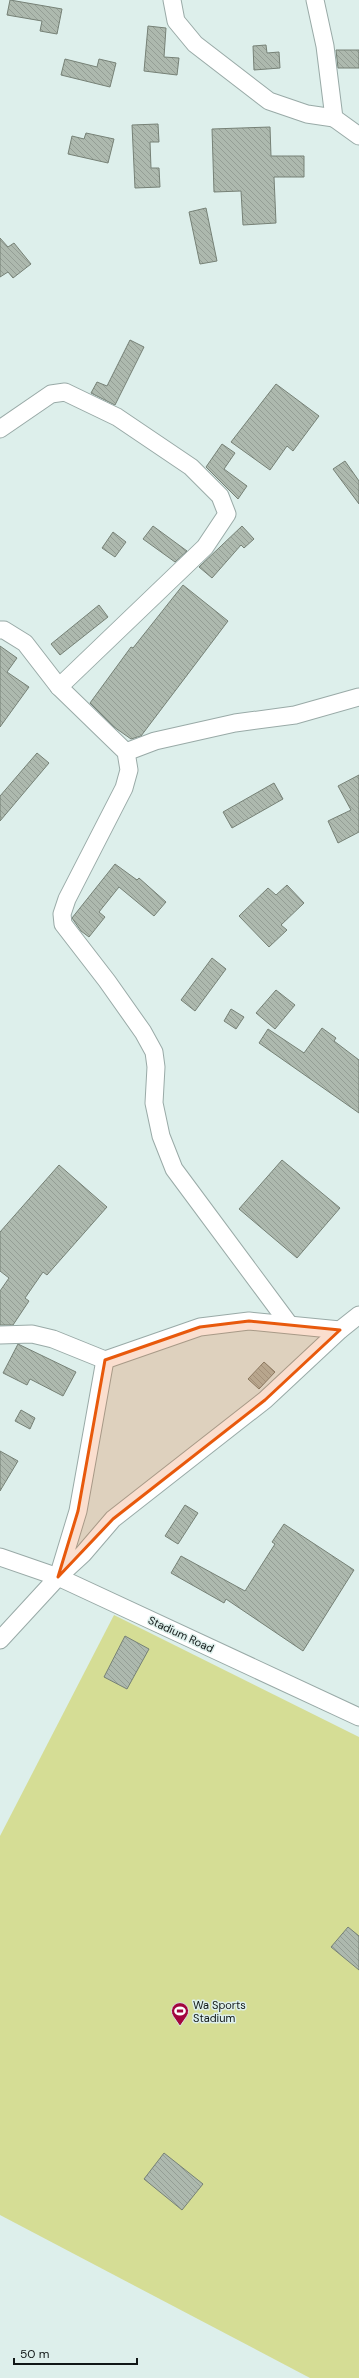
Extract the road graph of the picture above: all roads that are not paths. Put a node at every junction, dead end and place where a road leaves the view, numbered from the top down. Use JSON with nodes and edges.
{"nodes":[{"id":1,"x":172,"y":0,"type":"edge"},
{"id":2,"x":315,"y":0,"type":"edge"},
{"id":3,"x":334,"y":118,"type":"junction"},
{"id":4,"x":359,"y":136,"type":"edge"},
{"id":5,"x":0,"y":428,"type":"edge"},
{"id":6,"x":0,"y":630,"type":"edge"},
{"id":7,"x":59,"y":687,"type":"junction"},
{"id":8,"x":359,"y":697,"type":"edge"},
{"id":9,"x":126,"y":752,"type":"junction"},
{"id":10,"x":359,"y":1316,"type":"edge"},
{"id":11,"x":289,"y":1324,"type":"junction"},
{"id":12,"x":340,"y":1330,"type":"junction"},
{"id":13,"x":0,"y":1335,"type":"edge"},
{"id":14,"x":104,"y":1360,"type":"junction"},
{"id":15,"x":0,"y":1558,"type":"edge"},
{"id":16,"x":58,"y":1577,"type":"junction"},
{"id":17,"x":0,"y":1640,"type":"edge"},
{"id":18,"x":359,"y":1717,"type":"edge"}],
"edges":[{"from":1,"to":3,"type":"street"},
{"from":2,"to":3,"type":"street"},
{"from":3,"to":4,"type":"street"},
{"from":5,"to":7,"type":"street"},
{"from":6,"to":7,"type":"street"},
{"from":7,"to":9,"type":"street"},
{"from":8,"to":9,"type":"street"},
{"from":9,"to":11,"type":"street"},
{"from":10,"to":12,"type":"street"},
{"from":11,"to":12,"type":"street"},
{"from":11,"to":14,"type":"street"},
{"from":12,"to":16,"type":"street"},
{"from":13,"to":14,"type":"street"},
{"from":14,"to":16,"type":"street"},
{"from":15,"to":16,"type":"street","name":"Stadium Road"},
{"from":16,"to":17,"type":"street"},
{"from":16,"to":18,"type":"street","name":"Stadium Road"}]}
